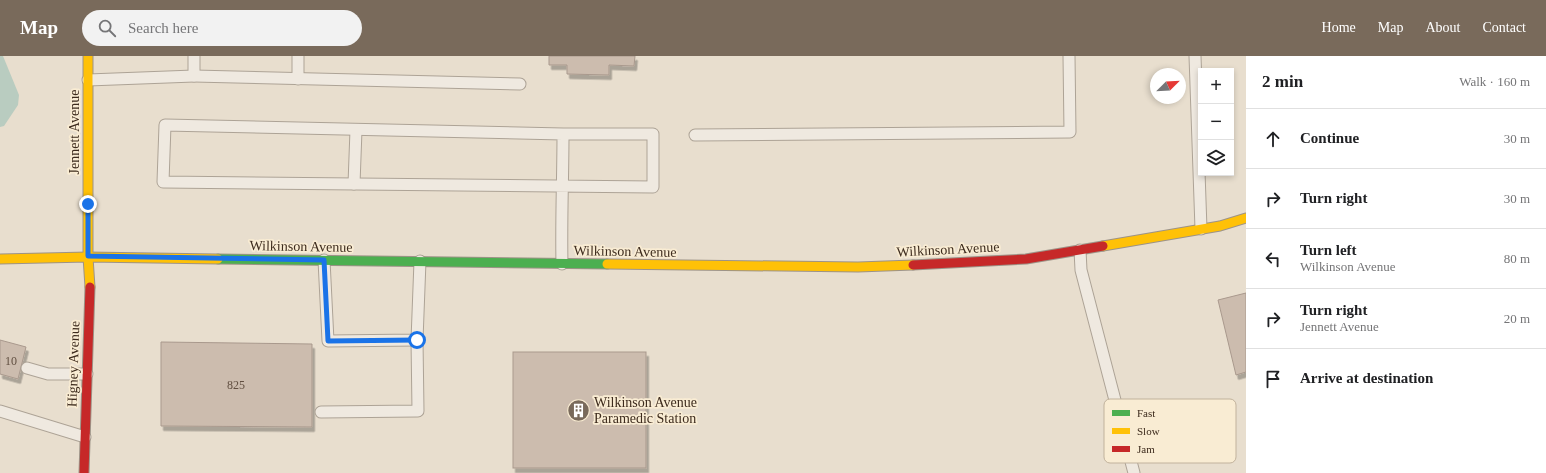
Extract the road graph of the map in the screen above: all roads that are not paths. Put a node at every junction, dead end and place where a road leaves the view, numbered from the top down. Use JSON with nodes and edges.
{"nodes":[{"id":1,"x":88,"y":56,"type":"edge"},
{"id":2,"x":194,"y":56,"type":"edge"},
{"id":3,"x":298,"y":56,"type":"edge"},
{"id":4,"x":1070,"y":56,"type":"edge"},
{"id":5,"x":1194,"y":56,"type":"edge"},
{"id":6,"x":194,"y":76,"type":"junction"},
{"id":7,"x":298,"y":79,"type":"junction"},
{"id":8,"x":88,"y":80,"type":"junction"},
{"id":9,"x":520,"y":84,"type":"dead end"},
{"id":10,"x":356,"y":130,"type":"junction"},
{"id":11,"x":563,"y":134,"type":"junction"},
{"id":12,"x":695,"y":135,"type":"dead end"},
{"id":13,"x":354,"y":184,"type":"junction"},
{"id":14,"x":563,"y":186,"type":"junction"},
{"id":15,"x":1246,"y":218,"type":"edge"},
{"id":16,"x":1201,"y":229,"type":"junction"},
{"id":17,"x":1080,"y":250,"type":"junction"},
{"id":18,"x":88,"y":256,"type":"junction"},
{"id":19,"x":0,"y":259,"type":"edge"},
{"id":20,"x":324,"y":260,"type":"junction"},
{"id":21,"x":420,"y":261,"type":"junction"},
{"id":22,"x":562,"y":264,"type":"junction"},
{"id":23,"x":417,"y":340,"type":"junction"},
{"id":24,"x":27,"y":368,"type":"dead end"},
{"id":25,"x":87,"y":374,"type":"junction"},
{"id":26,"x":1115,"y":399,"type":"edge"},
{"id":27,"x":0,"y":411,"type":"edge"},
{"id":28,"x":321,"y":412,"type":"dead end"},
{"id":29,"x":85,"y":437,"type":"junction"},
{"id":30,"x":1131,"y":463,"type":"edge"},
{"id":31,"x":84,"y":473,"type":"edge"},
{"id":32,"x":1134,"y":473,"type":"edge"}],
"edges":[{"from":1,"to":8,"type":"street","name":"Jennett Avenue"},
{"from":2,"to":6,"type":"lane"},
{"from":3,"to":7,"type":"lane"},
{"from":4,"to":12,"type":"lane"},
{"from":5,"to":16,"type":"lane"},
{"from":6,"to":7,"type":"lane"},
{"from":6,"to":8,"type":"lane"},
{"from":7,"to":9,"type":"lane"},
{"from":8,"to":18,"type":"street","name":"Jennett Avenue"},
{"from":10,"to":11,"type":"lane"},
{"from":10,"to":13,"type":"lane"},
{"from":10,"to":13,"type":"lane"},
{"from":11,"to":14,"type":"lane"},
{"from":11,"to":14,"type":"lane"},
{"from":13,"to":14,"type":"lane"},
{"from":14,"to":22,"type":"lane"},
{"from":15,"to":16,"type":"street","name":"Wilkinson Avenue"},
{"from":16,"to":17,"type":"street","name":"Wilkinson Avenue"},
{"from":17,"to":22,"type":"street","name":"Wilkinson Avenue"},
{"from":17,"to":26,"type":"lane"},
{"from":18,"to":19,"type":"street","name":"Wilkinson Avenue"},
{"from":18,"to":20,"type":"street","name":"Wilkinson Avenue"},
{"from":18,"to":25,"type":"street","name":"Higney Avenue"},
{"from":20,"to":21,"type":"street","name":"Wilkinson Avenue"},
{"from":20,"to":23,"type":"lane"},
{"from":21,"to":22,"type":"street","name":"Wilkinson Avenue"},
{"from":21,"to":23,"type":"lane"},
{"from":23,"to":28,"type":"lane"},
{"from":24,"to":25,"type":"lane"},
{"from":25,"to":29,"type":"street","name":"Higney Avenue"},
{"from":27,"to":29,"type":"lane"},
{"from":29,"to":31,"type":"street","name":"Higney Avenue"},
{"from":30,"to":32,"type":"lane"}]}
